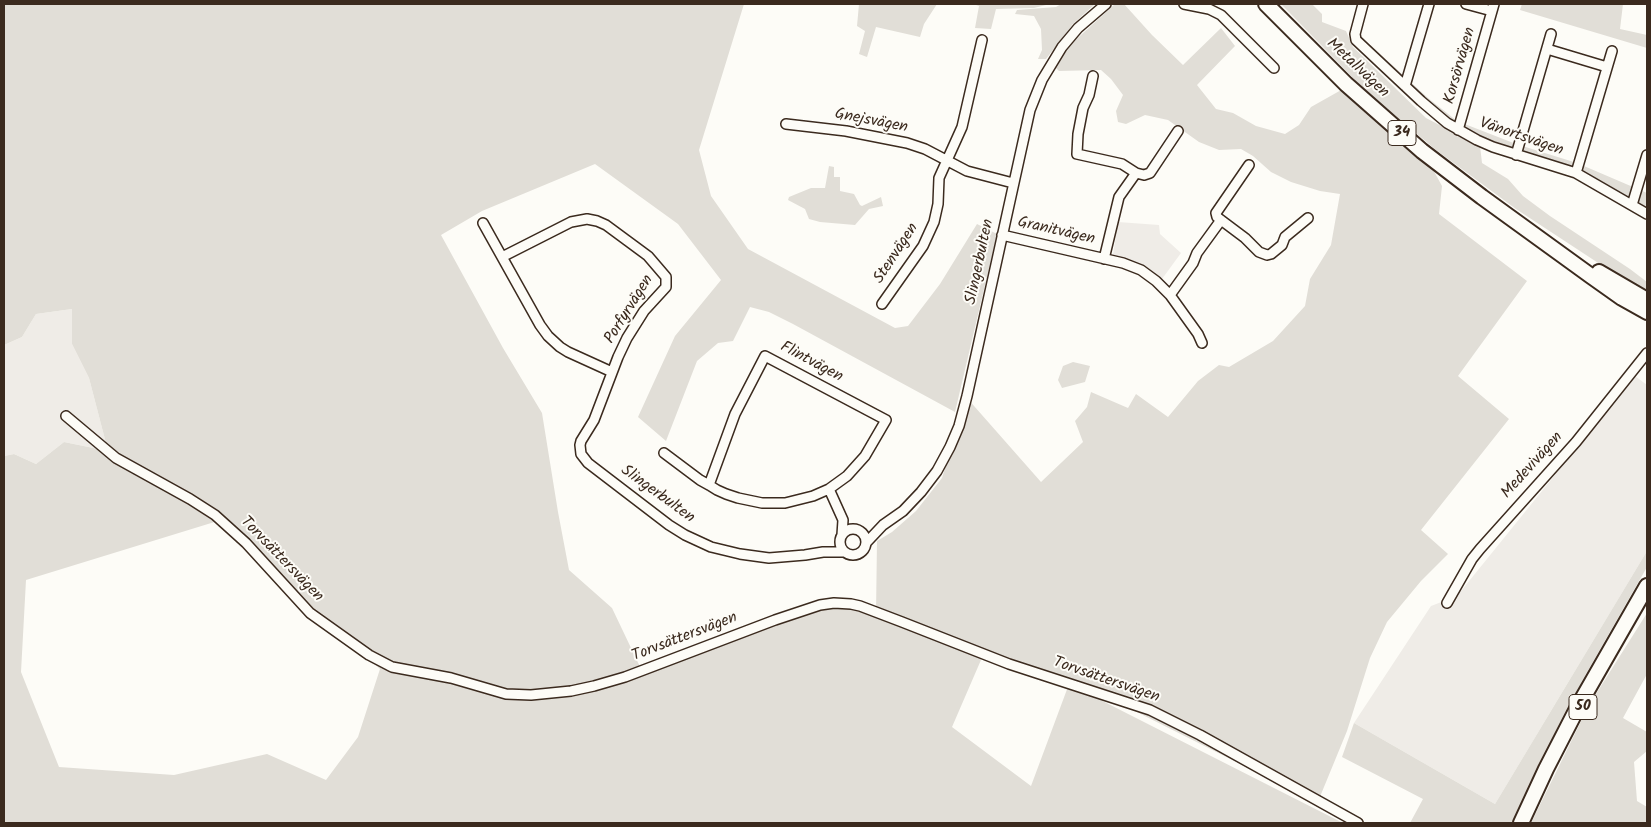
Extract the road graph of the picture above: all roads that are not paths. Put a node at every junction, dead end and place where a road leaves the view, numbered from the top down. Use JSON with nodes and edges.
{"nodes":[{"id":1,"x":1106,"y":4,"type":"edge"},
{"id":2,"x":1184,"y":4,"type":"edge"},
{"id":3,"x":1266,"y":4,"type":"edge"},
{"id":4,"x":1363,"y":4,"type":"edge"},
{"id":5,"x":1429,"y":4,"type":"edge"},
{"id":6,"x":1466,"y":4,"type":"edge"},
{"id":7,"x":1493,"y":8,"type":"edge"},
{"id":8,"x":1551,"y":34,"type":"dead end"},
{"id":9,"x":982,"y":40,"type":"dead end"},
{"id":10,"x":1547,"y":49,"type":"junction"},
{"id":11,"x":1612,"y":50,"type":"dead end"},
{"id":12,"x":1607,"y":67,"type":"junction"},
{"id":13,"x":1274,"y":68,"type":"dead end"},
{"id":14,"x":1093,"y":76,"type":"dead end"},
{"id":15,"x":1405,"y":86,"type":"junction"},
{"id":16,"x":786,"y":124,"type":"dead end"},
{"id":17,"x":1458,"y":130,"type":"junction"},
{"id":18,"x":1178,"y":131,"type":"dead end"},
{"id":19,"x":1516,"y":154,"type":"junction"},
{"id":20,"x":1647,"y":155,"type":"edge"},
{"id":21,"x":946,"y":161,"type":"junction"},
{"id":22,"x":1249,"y":164,"type":"dead end"},
{"id":23,"x":1136,"y":173,"type":"junction"},
{"id":24,"x":1576,"y":173,"type":"junction"},
{"id":25,"x":1014,"y":183,"type":"junction"},
{"id":26,"x":1632,"y":205,"type":"junction"},
{"id":27,"x":1647,"y":214,"type":"edge"},
{"id":28,"x":1308,"y":218,"type":"dead end"},
{"id":29,"x":1220,"y":220,"type":"junction"},
{"id":30,"x":483,"y":223,"type":"dead end"},
{"id":31,"x":1002,"y":235,"type":"junction"},
{"id":32,"x":1548,"y":244,"type":"junction"},
{"id":33,"x":502,"y":257,"type":"junction"},
{"id":34,"x":1104,"y":259,"type":"junction"},
{"id":35,"x":1170,"y":295,"type":"junction"},
{"id":36,"x":1647,"y":300,"type":"edge"},
{"id":37,"x":882,"y":304,"type":"dead end"},
{"id":38,"x":1647,"y":312,"type":"edge"},
{"id":39,"x":1202,"y":343,"type":"dead end"},
{"id":40,"x":1647,"y":353,"type":"edge"},
{"id":41,"x":612,"y":372,"type":"junction"},
{"id":42,"x":66,"y":416,"type":"dead end"},
{"id":43,"x":664,"y":453,"type":"dead end"},
{"id":44,"x":594,"y":467,"type":"joint"},
{"id":45,"x":708,"y":485,"type":"junction"},
{"id":46,"x":829,"y":489,"type":"junction"},
{"id":47,"x":843,"y":520,"type":"junction"},
{"id":48,"x":883,"y":525,"type":"junction"},
{"id":49,"x":857,"y":530,"type":"junction"},
{"id":50,"x":841,"y":538,"type":"junction"},
{"id":51,"x":866,"y":543,"type":"junction"},
{"id":52,"x":823,"y":552,"type":"junction"},
{"id":53,"x":843,"y":552,"type":"junction"},
{"id":54,"x":1647,"y":586,"type":"edge"},
{"id":55,"x":1647,"y":595,"type":"edge"},
{"id":56,"x":1447,"y":603,"type":"dead end"},
{"id":57,"x":1358,"y":823,"type":"edge"},
{"id":58,"x":1521,"y":823,"type":"edge"},
{"id":59,"x":1527,"y":823,"type":"edge"}],
"edges":[{"from":1,"to":25,"type":"street","name":"Slingerbulten"},
{"from":2,"to":13,"type":"street"},
{"from":3,"to":32,"type":"main road","name":"Metallvägen","number":"34"},
{"from":4,"to":15,"type":"street","name":"Vänortsvägen"},
{"from":5,"to":15,"type":"street"},
{"from":6,"to":7,"type":"street","name":"Korsörvägen"},
{"from":7,"to":17,"type":"street","name":"Korsörvägen"},
{"from":8,"to":10,"type":"street"},
{"from":9,"to":21,"type":"street"},
{"from":10,"to":12,"type":"street"},
{"from":10,"to":19,"type":"street"},
{"from":11,"to":12,"type":"street"},
{"from":12,"to":24,"type":"street"},
{"from":14,"to":23,"type":"street"},
{"from":15,"to":17,"type":"street","name":"Vänortsvägen"},
{"from":16,"to":21,"type":"street","name":"Gnejsvägen"},
{"from":17,"to":19,"type":"street","name":"Vänortsvägen"},
{"from":18,"to":23,"type":"street"},
{"from":19,"to":24,"type":"street","name":"Vänortsvägen"},
{"from":20,"to":26,"type":"street"},
{"from":21,"to":25,"type":"street","name":"Gnejsvägen"},
{"from":21,"to":37,"type":"street","name":"Stenvägen"},
{"from":22,"to":29,"type":"street"},
{"from":23,"to":34,"type":"street","name":"Granitvägen"},
{"from":24,"to":26,"type":"street","name":"Vänortsvägen"},
{"from":25,"to":31,"type":"street","name":"Slingerbulten"},
{"from":26,"to":27,"type":"street","name":"Vänortsvägen"},
{"from":28,"to":29,"type":"street"},
{"from":29,"to":35,"type":"street"},
{"from":30,"to":33,"type":"street","name":"Porfyrvägen"},
{"from":31,"to":34,"type":"street","name":"Granitvägen"},
{"from":31,"to":48,"type":"street","name":"Slingerbulten"},
{"from":32,"to":36,"type":"main road","name":"Metallvägen","number":"34"},
{"from":32,"to":38,"type":"main road","name":"Metallvägen","number":"34"},
{"from":33,"to":41,"type":"street","name":"Porfyrvägen"},
{"from":33,"to":41,"type":"street","name":"Porfyrvägen"},
{"from":34,"to":35,"type":"street","name":"Granitvägen"},
{"from":35,"to":39,"type":"street","name":"Granitvägen"},
{"from":40,"to":56,"type":"street","name":"Medevivägen"},
{"from":41,"to":44,"type":"street","name":"Porfyrvägen"},
{"from":42,"to":57,"type":"street","name":"Torvsättersvägen"},
{"from":43,"to":45,"type":"street","name":"Flintvägen"},
{"from":44,"to":52,"type":"street","name":"Slingerbulten"},
{"from":45,"to":46,"type":"street","name":"Flintvägen"},
{"from":45,"to":46,"type":"street","name":"Flintvägen"},
{"from":46,"to":47,"type":"street"},
{"from":47,"to":49,"type":"street"},
{"from":47,"to":50,"type":"street"},
{"from":48,"to":49,"type":"street","name":"Slingerbulten"},
{"from":48,"to":51,"type":"street","name":"Slingerbulten"},
{"from":49,"to":50,"type":"street"},
{"from":49,"to":51,"type":"street"},
{"from":50,"to":52,"type":"street","name":"Slingerbulten"},
{"from":50,"to":53,"type":"street"},
{"from":51,"to":53,"type":"street"},
{"from":52,"to":53,"type":"street","name":"Slingerbulten"},
{"from":54,"to":58,"type":"main road","number":"50"},
{"from":55,"to":59,"type":"main road","number":"50"}]}
